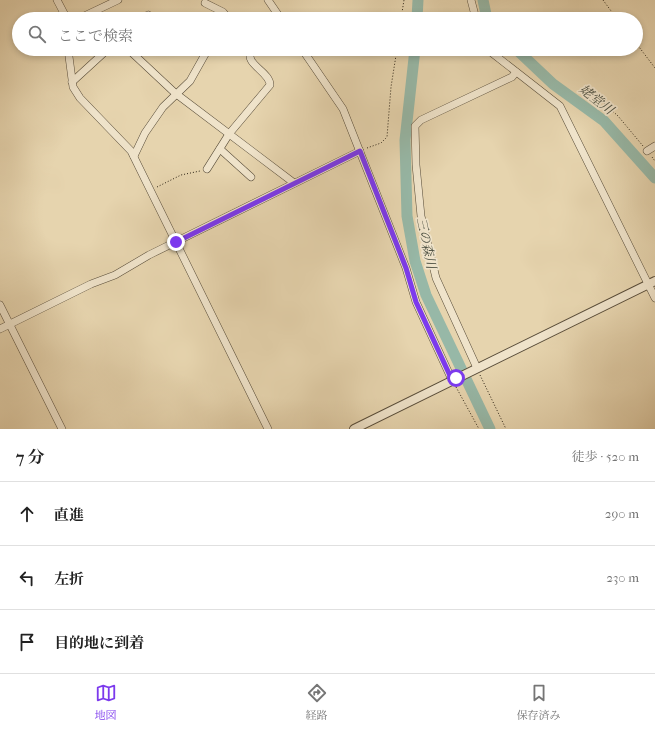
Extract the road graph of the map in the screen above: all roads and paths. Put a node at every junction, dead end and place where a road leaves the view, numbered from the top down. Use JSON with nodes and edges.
{"nodes":[{"id":1,"x":57,"y":0,"type":"edge"},
{"id":2,"x":118,"y":0,"type":"edge"},
{"id":3,"x":268,"y":0,"type":"edge"},
{"id":4,"x":404,"y":0,"type":"edge"},
{"id":5,"x":471,"y":0,"type":"edge"},
{"id":6,"x":602,"y":0,"type":"edge"},
{"id":7,"x":205,"y":4,"type":"dead end"},
{"id":8,"x":63,"y":12,"type":"edge"},
{"id":9,"x":94,"y":12,"type":"edge"},
{"id":10,"x":223,"y":12,"type":"edge"},
{"id":11,"x":276,"y":12,"type":"edge"},
{"id":12,"x":402,"y":12,"type":"edge"},
{"id":13,"x":474,"y":12,"type":"edge"},
{"id":14,"x":611,"y":12,"type":"edge"},
{"id":15,"x":643,"y":52,"type":"edge"},
{"id":16,"x":69,"y":56,"type":"edge"},
{"id":17,"x":100,"y":56,"type":"edge"},
{"id":18,"x":135,"y":56,"type":"edge"},
{"id":19,"x":204,"y":56,"type":"edge"},
{"id":20,"x":249,"y":56,"type":"edge"},
{"id":21,"x":307,"y":56,"type":"edge"},
{"id":22,"x":396,"y":56,"type":"edge"},
{"id":23,"x":496,"y":56,"type":"edge"},
{"id":24,"x":655,"y":68,"type":"edge"},
{"id":25,"x":516,"y":72,"type":"junction"},
{"id":26,"x":72,"y":82,"type":"junction"},
{"id":27,"x":584,"y":86,"type":"dead end"},
{"id":28,"x":175,"y":94,"type":"junction"},
{"id":29,"x":229,"y":134,"type":"junction"},
{"id":30,"x":655,"y":146,"type":"edge"},
{"id":31,"x":220,"y":149,"type":"junction"},
{"id":32,"x":360,"y":151,"type":"junction"},
{"id":33,"x":647,"y":151,"type":"junction"},
{"id":34,"x":134,"y":156,"type":"junction"},
{"id":35,"x":655,"y":161,"type":"edge"},
{"id":36,"x":207,"y":169,"type":"joint"},
{"id":37,"x":251,"y":177,"type":"dead end"},
{"id":38,"x":294,"y":183,"type":"junction"},
{"id":39,"x":151,"y":190,"type":"junction"},
{"id":40,"x":176,"y":242,"type":"junction"},
{"id":41,"x":653,"y":283,"type":"edge"},
{"id":42,"x":655,"y":298,"type":"edge"},
{"id":43,"x":0,"y":305,"type":"edge"},
{"id":44,"x":10,"y":324,"type":"junction"},
{"id":45,"x":0,"y":329,"type":"edge"},
{"id":46,"x":475,"y":369,"type":"junction"},
{"id":47,"x":454,"y":379,"type":"junction"},
{"id":48,"x":62,"y":429,"type":"edge"},
{"id":49,"x":268,"y":429,"type":"edge"},
{"id":50,"x":354,"y":429,"type":"edge"},
{"id":51,"x":479,"y":429,"type":"edge"},
{"id":52,"x":506,"y":429,"type":"edge"}],
"edges":[{"from":1,"to":8,"type":"street"},
{"from":2,"to":9,"type":"street"},
{"from":3,"to":11,"type":"street"},
{"from":4,"to":12,"type":"path"},
{"from":5,"to":13,"type":"street"},
{"from":6,"to":14,"type":"path"},
{"from":7,"to":10,"type":"street"},
{"from":15,"to":24,"type":"path"},
{"from":16,"to":26,"type":"street"},
{"from":17,"to":26,"type":"street"},
{"from":18,"to":28,"type":"street"},
{"from":19,"to":28,"type":"street"},
{"from":20,"to":29,"type":"street"},
{"from":21,"to":32,"type":"street"},
{"from":22,"to":32,"type":"path"},
{"from":23,"to":25,"type":"street"},
{"from":25,"to":41,"type":"street"},
{"from":25,"to":46,"type":"street"},
{"from":26,"to":34,"type":"street"},
{"from":27,"to":33,"type":"path"},
{"from":28,"to":29,"type":"street"},
{"from":28,"to":34,"type":"street"},
{"from":29,"to":31,"type":"street"},
{"from":29,"to":38,"type":"street"},
{"from":30,"to":33,"type":"street"},
{"from":31,"to":36,"type":"street"},
{"from":31,"to":37,"type":"street"},
{"from":32,"to":38,"type":"street"},
{"from":32,"to":47,"type":"street"},
{"from":33,"to":35,"type":"path"},
{"from":34,"to":39,"type":"street"},
{"from":36,"to":39,"type":"path"},
{"from":38,"to":40,"type":"street"},
{"from":39,"to":40,"type":"street"},
{"from":40,"to":44,"type":"street"},
{"from":40,"to":49,"type":"street"},
{"from":41,"to":42,"type":"street"},
{"from":41,"to":46,"type":"street"},
{"from":43,"to":44,"type":"street"},
{"from":44,"to":45,"type":"street"},
{"from":44,"to":48,"type":"street"},
{"from":46,"to":47,"type":"street"},
{"from":46,"to":52,"type":"path"},
{"from":47,"to":50,"type":"street"},
{"from":47,"to":51,"type":"path"}]}
